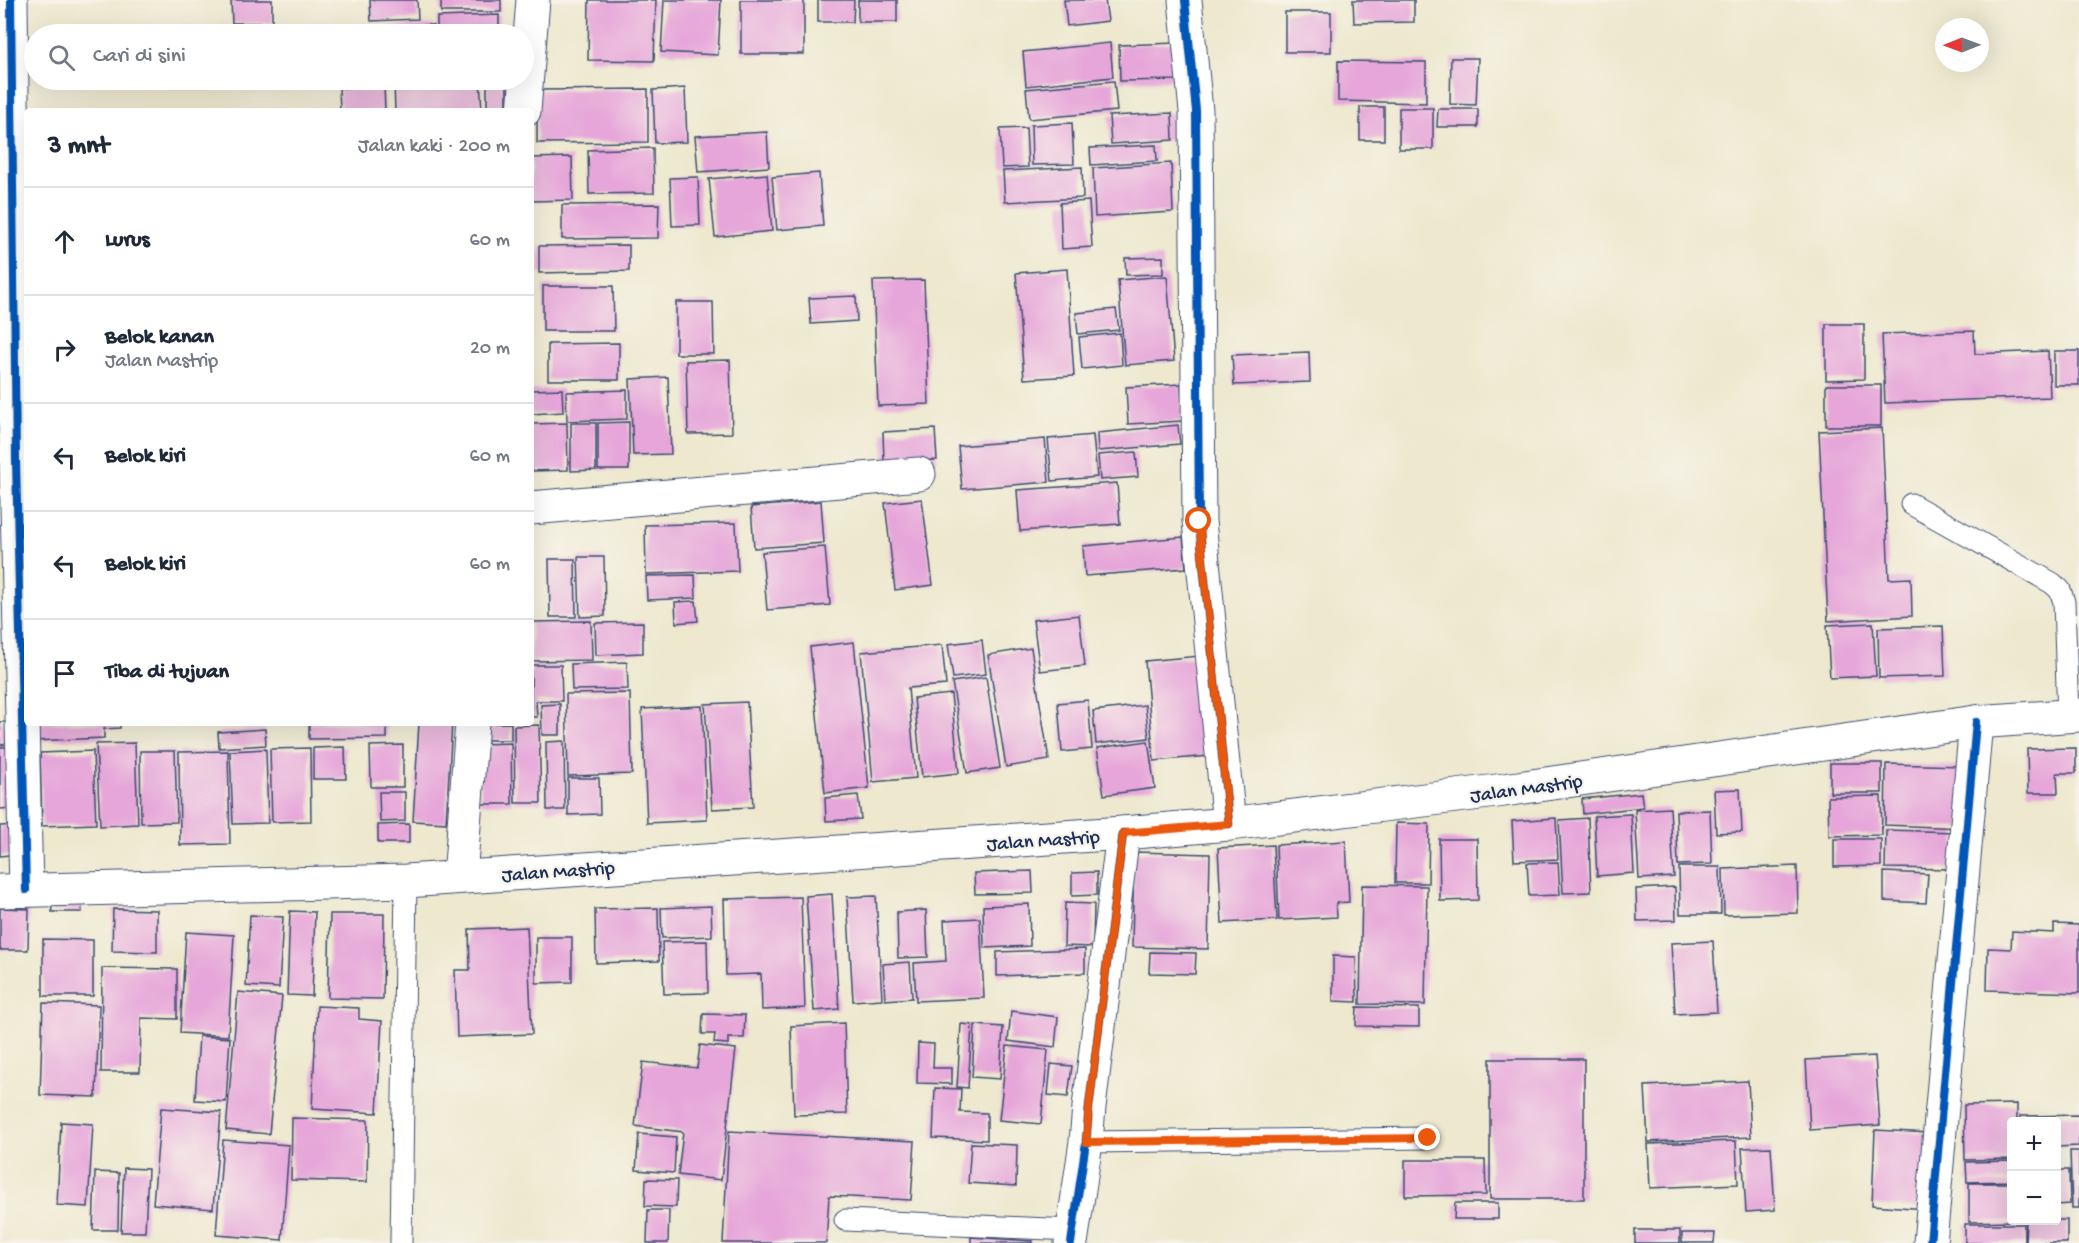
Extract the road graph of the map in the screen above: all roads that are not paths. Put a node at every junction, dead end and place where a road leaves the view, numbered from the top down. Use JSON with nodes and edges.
{"nodes":[{"id":1,"x":11,"y":0,"type":"edge"},
{"id":2,"x":533,"y":0,"type":"edge"},
{"id":3,"x":1185,"y":0,"type":"edge"},
{"id":4,"x":531,"y":24,"type":"edge"},
{"id":5,"x":526,"y":90,"type":"edge"},
{"id":6,"x":524,"y":108,"type":"edge"},
{"id":7,"x":919,"y":474,"type":"dead end"},
{"id":8,"x":1911,"y":504,"type":"dead end"},
{"id":9,"x":534,"y":508,"type":"edge"},
{"id":10,"x":2074,"y":715,"type":"edge"},
{"id":11,"x":1976,"y":722,"type":"junction"},
{"id":12,"x":472,"y":726,"type":"edge"},
{"id":13,"x":1229,"y":824,"type":"junction"},
{"id":14,"x":1123,"y":833,"type":"junction"},
{"id":15,"x":460,"y":877,"type":"junction"},
{"id":16,"x":406,"y":880,"type":"junction"},
{"id":17,"x":13,"y":890,"type":"edge"},
{"id":18,"x":1428,"y":1138,"type":"dead end"},
{"id":19,"x":1086,"y":1142,"type":"junction"},
{"id":20,"x":845,"y":1220,"type":"dead end"},
{"id":21,"x":1072,"y":1237,"type":"edge"},
{"id":22,"x":401,"y":1243,"type":"edge"},
{"id":23,"x":1930,"y":1243,"type":"edge"}],
"edges":[{"from":1,"to":17,"type":"street"},
{"from":2,"to":4,"type":"street"},
{"from":3,"to":13,"type":"street"},
{"from":5,"to":6,"type":"street"},
{"from":7,"to":9,"type":"street"},
{"from":8,"to":10,"type":"lane"},
{"from":10,"to":11,"type":"street","name":"Jalan Mastrip"},
{"from":11,"to":13,"type":"street","name":"Jalan Mastrip"},
{"from":11,"to":23,"type":"street"},
{"from":12,"to":15,"type":"street"},
{"from":13,"to":14,"type":"street","name":"Jalan Mastrip"},
{"from":14,"to":15,"type":"street","name":"Jalan Mastrip"},
{"from":14,"to":19,"type":"street"},
{"from":15,"to":16,"type":"street","name":"Jalan Mastrip"},
{"from":16,"to":17,"type":"street","name":"Jalan Mastrip"},
{"from":16,"to":22,"type":"lane"},
{"from":18,"to":19,"type":"lane"},
{"from":19,"to":21,"type":"street"},
{"from":20,"to":21,"type":"lane"}]}
